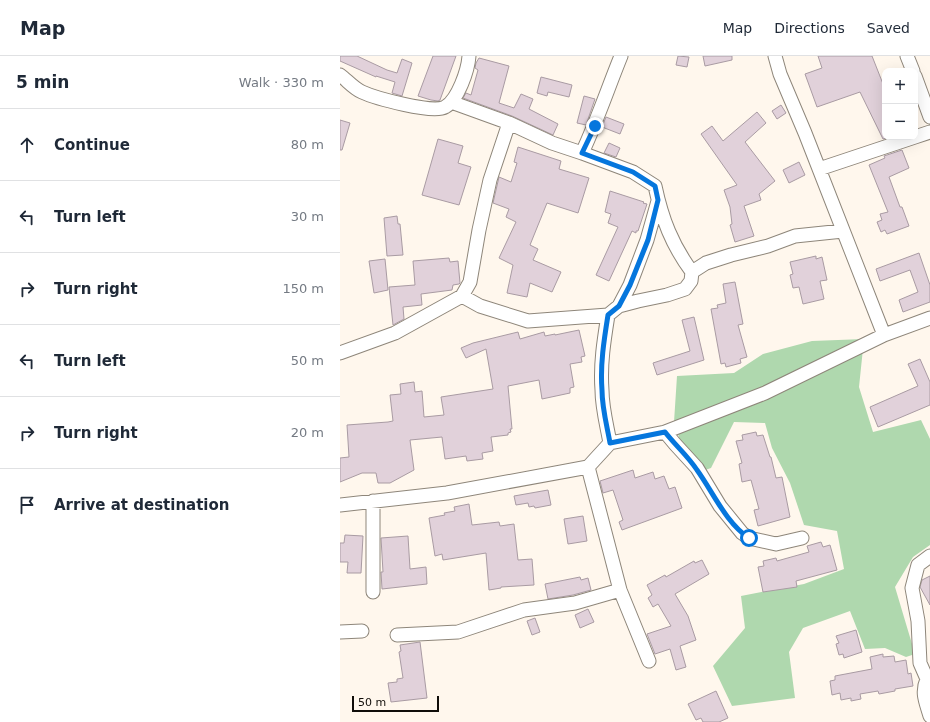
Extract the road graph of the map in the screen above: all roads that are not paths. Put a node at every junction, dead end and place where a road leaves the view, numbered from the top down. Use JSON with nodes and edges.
{"nodes":[{"id":1,"x":469,"y":56,"type":"edge"},
{"id":2,"x":621,"y":56,"type":"edge"},
{"id":3,"x":775,"y":56,"type":"edge"},
{"id":4,"x":907,"y":56,"type":"edge"},
{"id":5,"x":912,"y":68,"type":"edge"},
{"id":6,"x":340,"y":75,"type":"edge"},
{"id":7,"x":918,"y":84,"type":"edge"},
{"id":8,"x":451,"y":102,"type":"junction"},
{"id":9,"x":930,"y":117,"type":"edge"},
{"id":10,"x":509,"y":123,"type":"junction"},
{"id":11,"x":930,"y":132,"type":"edge"},
{"id":12,"x":918,"y":136,"type":"edge"},
{"id":13,"x":906,"y":140,"type":"edge"},
{"id":14,"x":582,"y":153,"type":"junction"},
{"id":15,"x":819,"y":168,"type":"junction"},
{"id":16,"x":658,"y":200,"type":"junction"},
{"id":17,"x":843,"y":231,"type":"junction"},
{"id":18,"x":692,"y":272,"type":"junction"},
{"id":19,"x":462,"y":296,"type":"junction"},
{"id":20,"x":619,"y":306,"type":"junction"},
{"id":21,"x":608,"y":315,"type":"junction"},
{"id":22,"x":930,"y":318,"type":"edge"},
{"id":23,"x":884,"y":335,"type":"junction"},
{"id":24,"x":340,"y":353,"type":"edge"},
{"id":25,"x":665,"y":432,"type":"junction"},
{"id":26,"x":610,"y":443,"type":"junction"},
{"id":27,"x":588,"y":467,"type":"junction"},
{"id":28,"x":373,"y":501,"type":"junction"},
{"id":29,"x":340,"y":505,"type":"edge"},
{"id":30,"x":802,"y":538,"type":"dead end"},
{"id":31,"x":930,"y":556,"type":"edge"},
{"id":32,"x":620,"y":590,"type":"junction"},
{"id":33,"x":372,"y":592,"type":"dead end"},
{"id":34,"x":362,"y":631,"type":"dead end"},
{"id":35,"x":340,"y":632,"type":"edge"},
{"id":36,"x":397,"y":635,"type":"dead end"},
{"id":37,"x":649,"y":661,"type":"dead end"},
{"id":38,"x":928,"y":678,"type":"edge"},
{"id":39,"x":930,"y":716,"type":"edge"}],
"edges":[{"from":1,"to":8,"type":"street"},
{"from":2,"to":14,"type":"street"},
{"from":3,"to":15,"type":"street"},
{"from":4,"to":5,"type":"street"},
{"from":6,"to":8,"type":"street"},
{"from":7,"to":9,"type":"street"},
{"from":8,"to":10,"type":"street"},
{"from":10,"to":14,"type":"street"},
{"from":10,"to":19,"type":"street"},
{"from":11,"to":12,"type":"street"},
{"from":13,"to":15,"type":"street"},
{"from":14,"to":16,"type":"street"},
{"from":15,"to":17,"type":"street"},
{"from":16,"to":18,"type":"street"},
{"from":16,"to":20,"type":"street"},
{"from":17,"to":18,"type":"street"},
{"from":17,"to":23,"type":"street"},
{"from":18,"to":20,"type":"street"},
{"from":19,"to":21,"type":"street"},
{"from":19,"to":24,"type":"street"},
{"from":20,"to":21,"type":"street"},
{"from":21,"to":26,"type":"street"},
{"from":22,"to":23,"type":"street"},
{"from":23,"to":25,"type":"street"},
{"from":25,"to":26,"type":"street"},
{"from":25,"to":30,"type":"street"},
{"from":26,"to":27,"type":"street"},
{"from":27,"to":28,"type":"street"},
{"from":27,"to":32,"type":"street"},
{"from":28,"to":29,"type":"street"},
{"from":28,"to":33,"type":"street"},
{"from":31,"to":38,"type":"street"},
{"from":32,"to":36,"type":"street"},
{"from":32,"to":37,"type":"street"},
{"from":34,"to":35,"type":"street"},
{"from":38,"to":39,"type":"street"}]}
